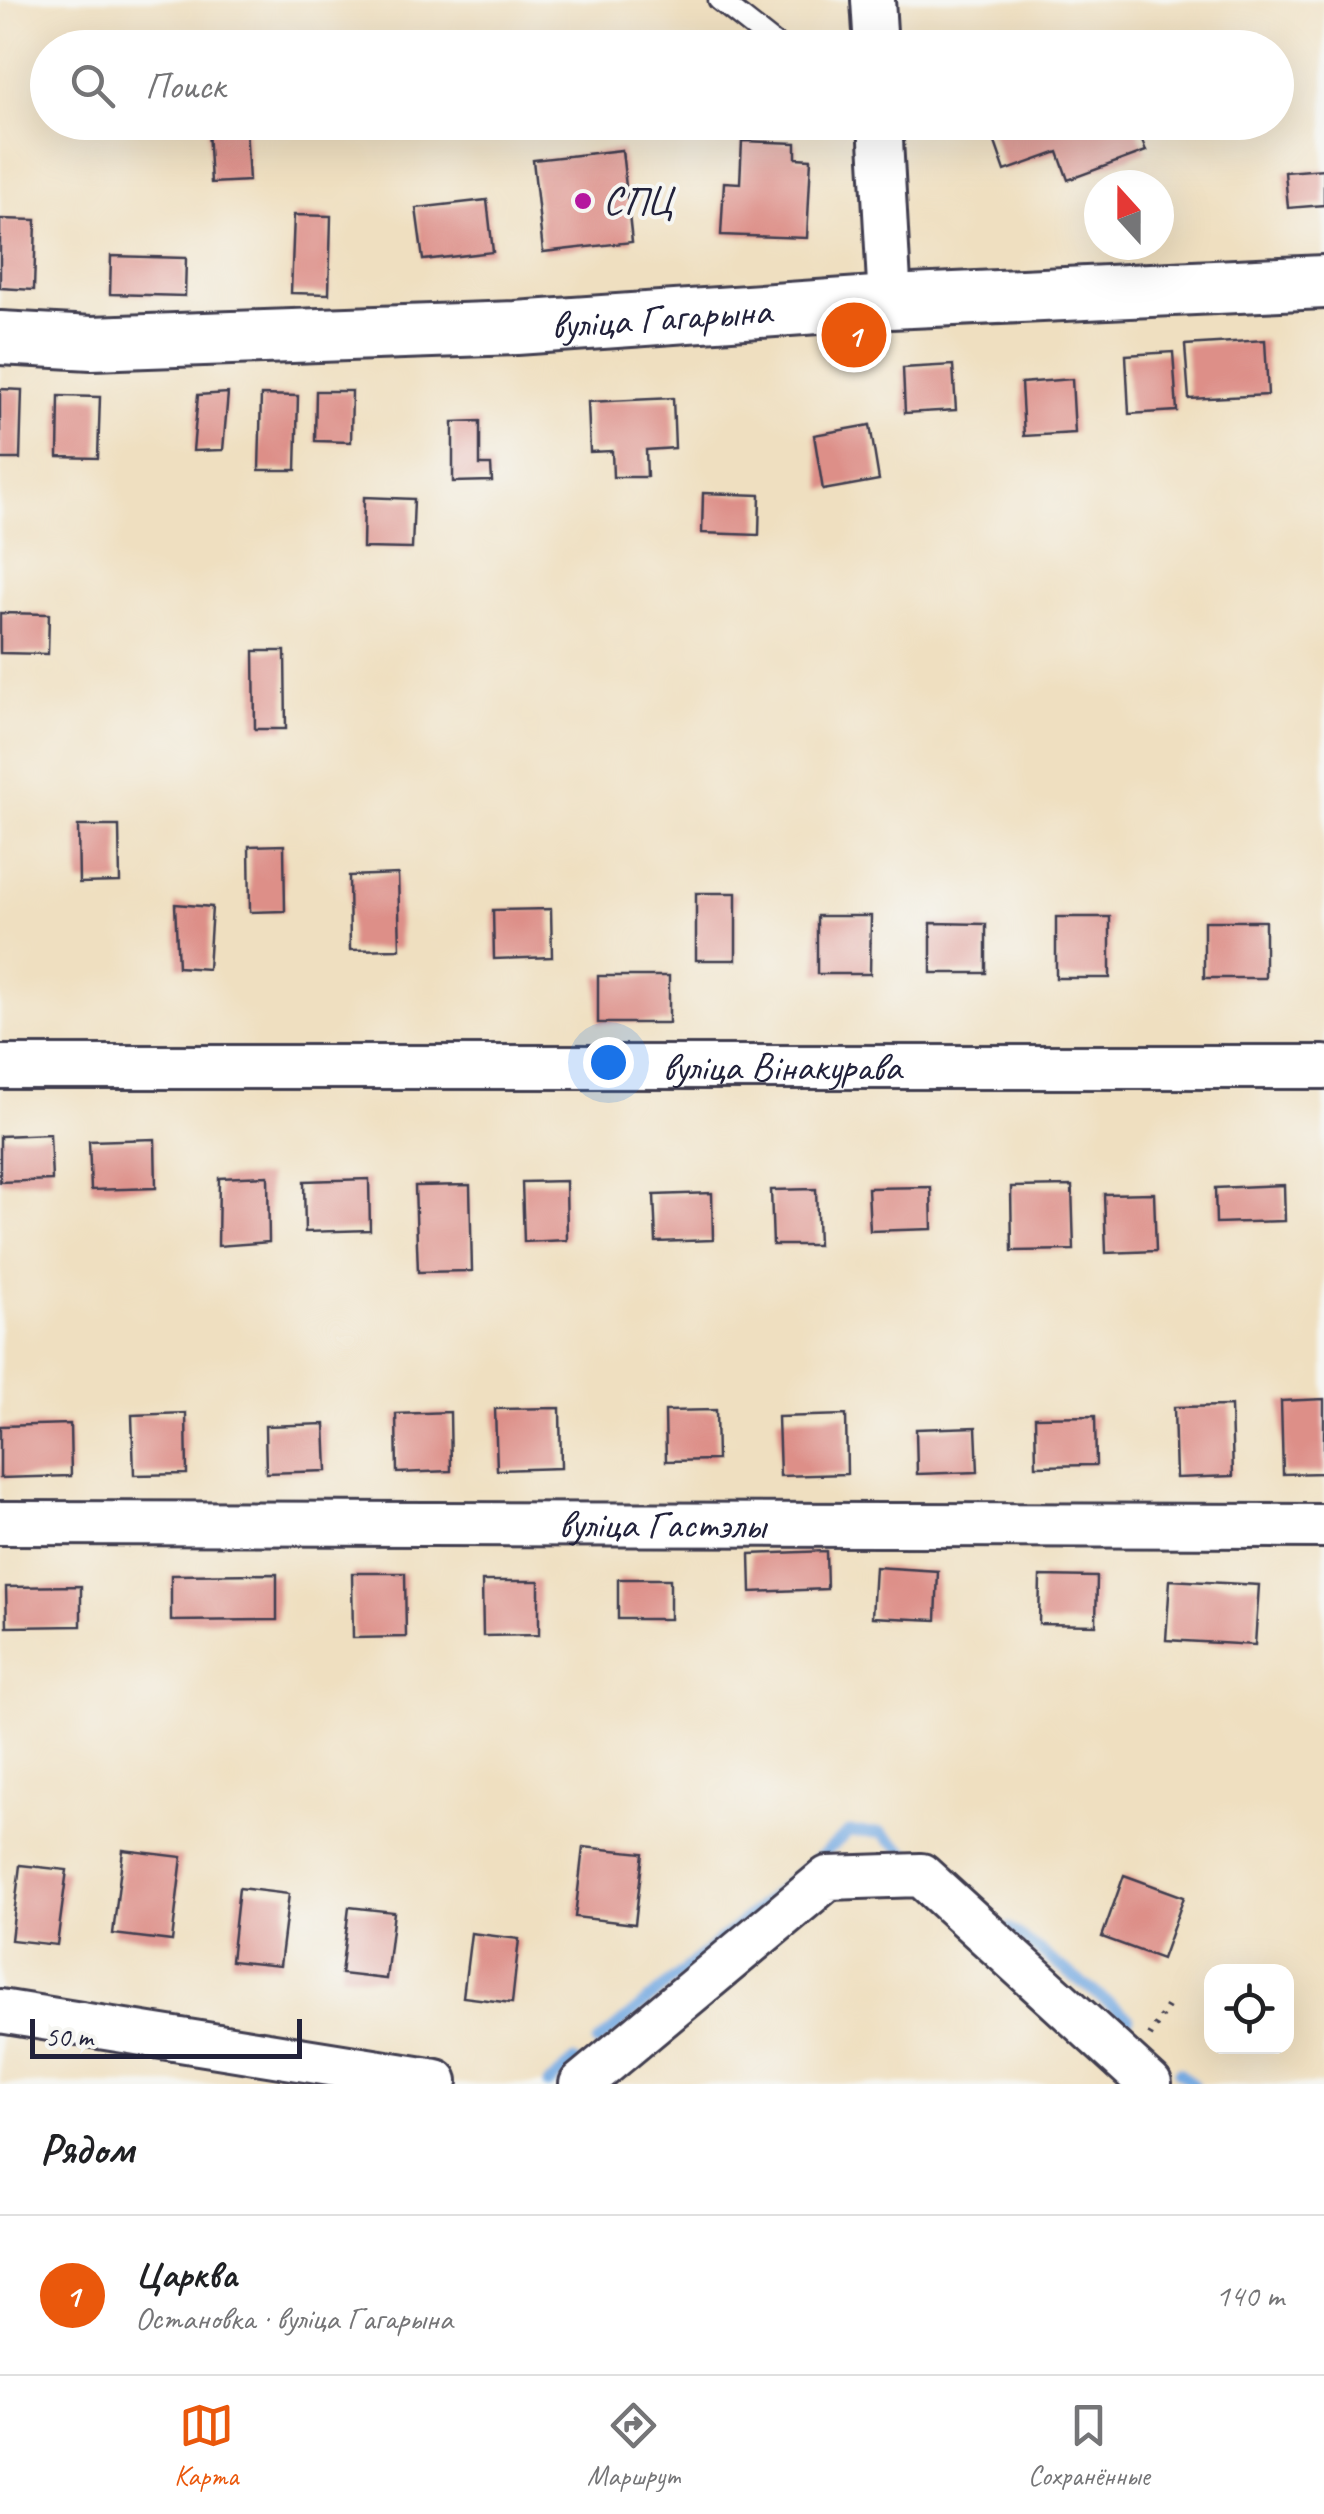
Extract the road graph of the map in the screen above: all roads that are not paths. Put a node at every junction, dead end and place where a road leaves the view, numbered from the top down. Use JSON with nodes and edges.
{"nodes":[{"id":1,"x":719,"y":0,"type":"edge"},
{"id":2,"x":873,"y":0,"type":"edge"},
{"id":3,"x":757,"y":30,"type":"edge"},
{"id":4,"x":875,"y":30,"type":"edge"},
{"id":5,"x":879,"y":140,"type":"edge"},
{"id":6,"x":1324,"y":282,"type":"edge"},
{"id":7,"x":890,"y":302,"type":"junction"},
{"id":8,"x":0,"y":338,"type":"edge"},
{"id":9,"x":1324,"y":1067,"type":"edge"},
{"id":10,"x":0,"y":1068,"type":"edge"},
{"id":11,"x":0,"y":1523,"type":"edge"},
{"id":12,"x":1324,"y":1526,"type":"edge"},
{"id":13,"x":0,"y":2012,"type":"edge"},
{"id":14,"x":436,"y":2081,"type":"dead end"},
{"id":15,"x":580,"y":2084,"type":"edge"},
{"id":16,"x":1150,"y":2084,"type":"edge"}],
"edges":[{"from":1,"to":3,"type":"lane"},
{"from":2,"to":4,"type":"street"},
{"from":5,"to":7,"type":"street"},
{"from":6,"to":7,"type":"street","name":"вуліца Гагарына"},
{"from":7,"to":8,"type":"street","name":"вуліца Гагарына"},
{"from":9,"to":10,"type":"street","name":"вуліца Вінакурава"},
{"from":11,"to":12,"type":"street","name":"вуліца Гастэлы"},
{"from":13,"to":14,"type":"street"},
{"from":15,"to":16,"type":"street"}]}
